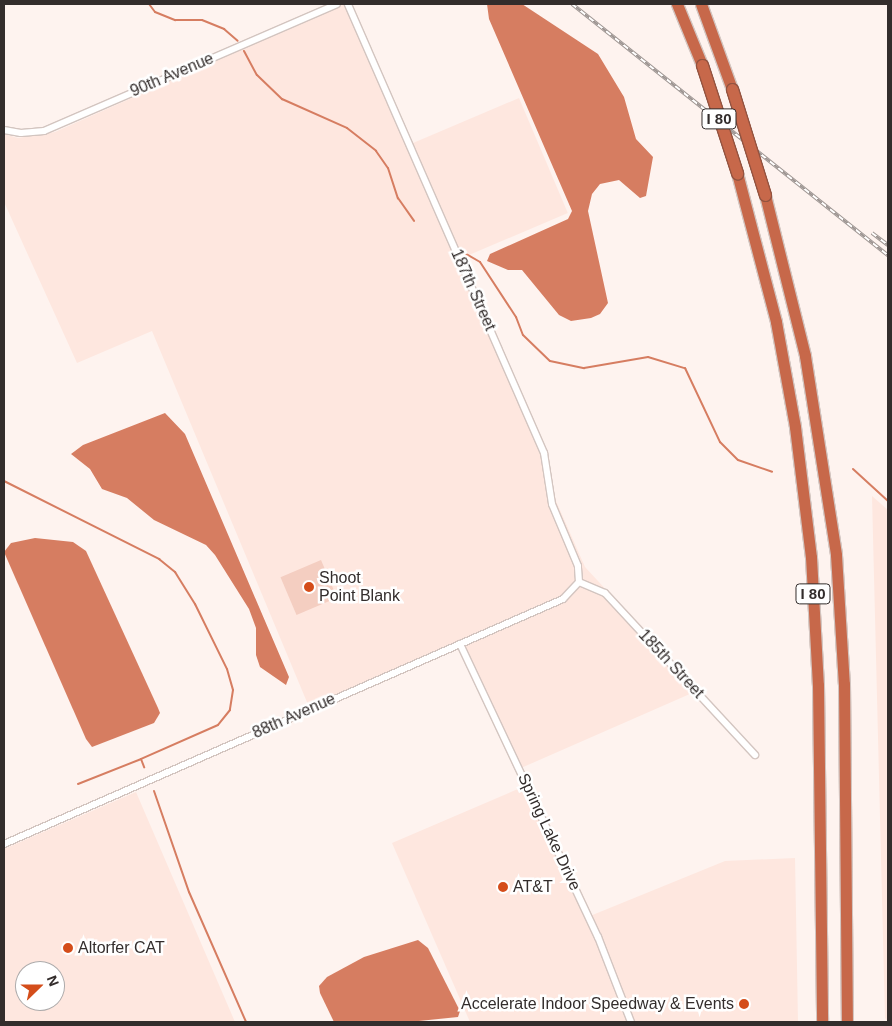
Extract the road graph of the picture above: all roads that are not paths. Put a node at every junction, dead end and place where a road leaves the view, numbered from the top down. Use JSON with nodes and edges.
{"nodes":[{"id":1,"x":337,"y":4,"type":"edge"},
{"id":2,"x":348,"y":4,"type":"edge"},
{"id":3,"x":677,"y":4,"type":"edge"},
{"id":4,"x":701,"y":4,"type":"edge"},
{"id":5,"x":4,"y":130,"type":"edge"},
{"id":6,"x":579,"y":582,"type":"junction"},
{"id":7,"x":460,"y":644,"type":"junction"},
{"id":8,"x":755,"y":755,"type":"dead end"},
{"id":9,"x":4,"y":844,"type":"edge"},
{"id":10,"x":632,"y":1022,"type":"edge"},
{"id":11,"x":822,"y":1022,"type":"edge"},
{"id":12,"x":848,"y":1022,"type":"edge"}],
"edges":[{"from":1,"to":5,"type":"street","name":"90th Avenue"},
{"from":2,"to":6,"type":"street","name":"187th Street"},
{"from":3,"to":11,"type":"highway","number":"I 80","bridge":true},
{"from":4,"to":12,"type":"highway","number":"I 80","bridge":true},
{"from":6,"to":7,"type":"street","name":"88th Avenue"},
{"from":6,"to":8,"type":"street","name":"185th Street"},
{"from":7,"to":9,"type":"street","name":"88th Avenue"},
{"from":7,"to":10,"type":"street","name":"Spring Lake Drive"}]}
